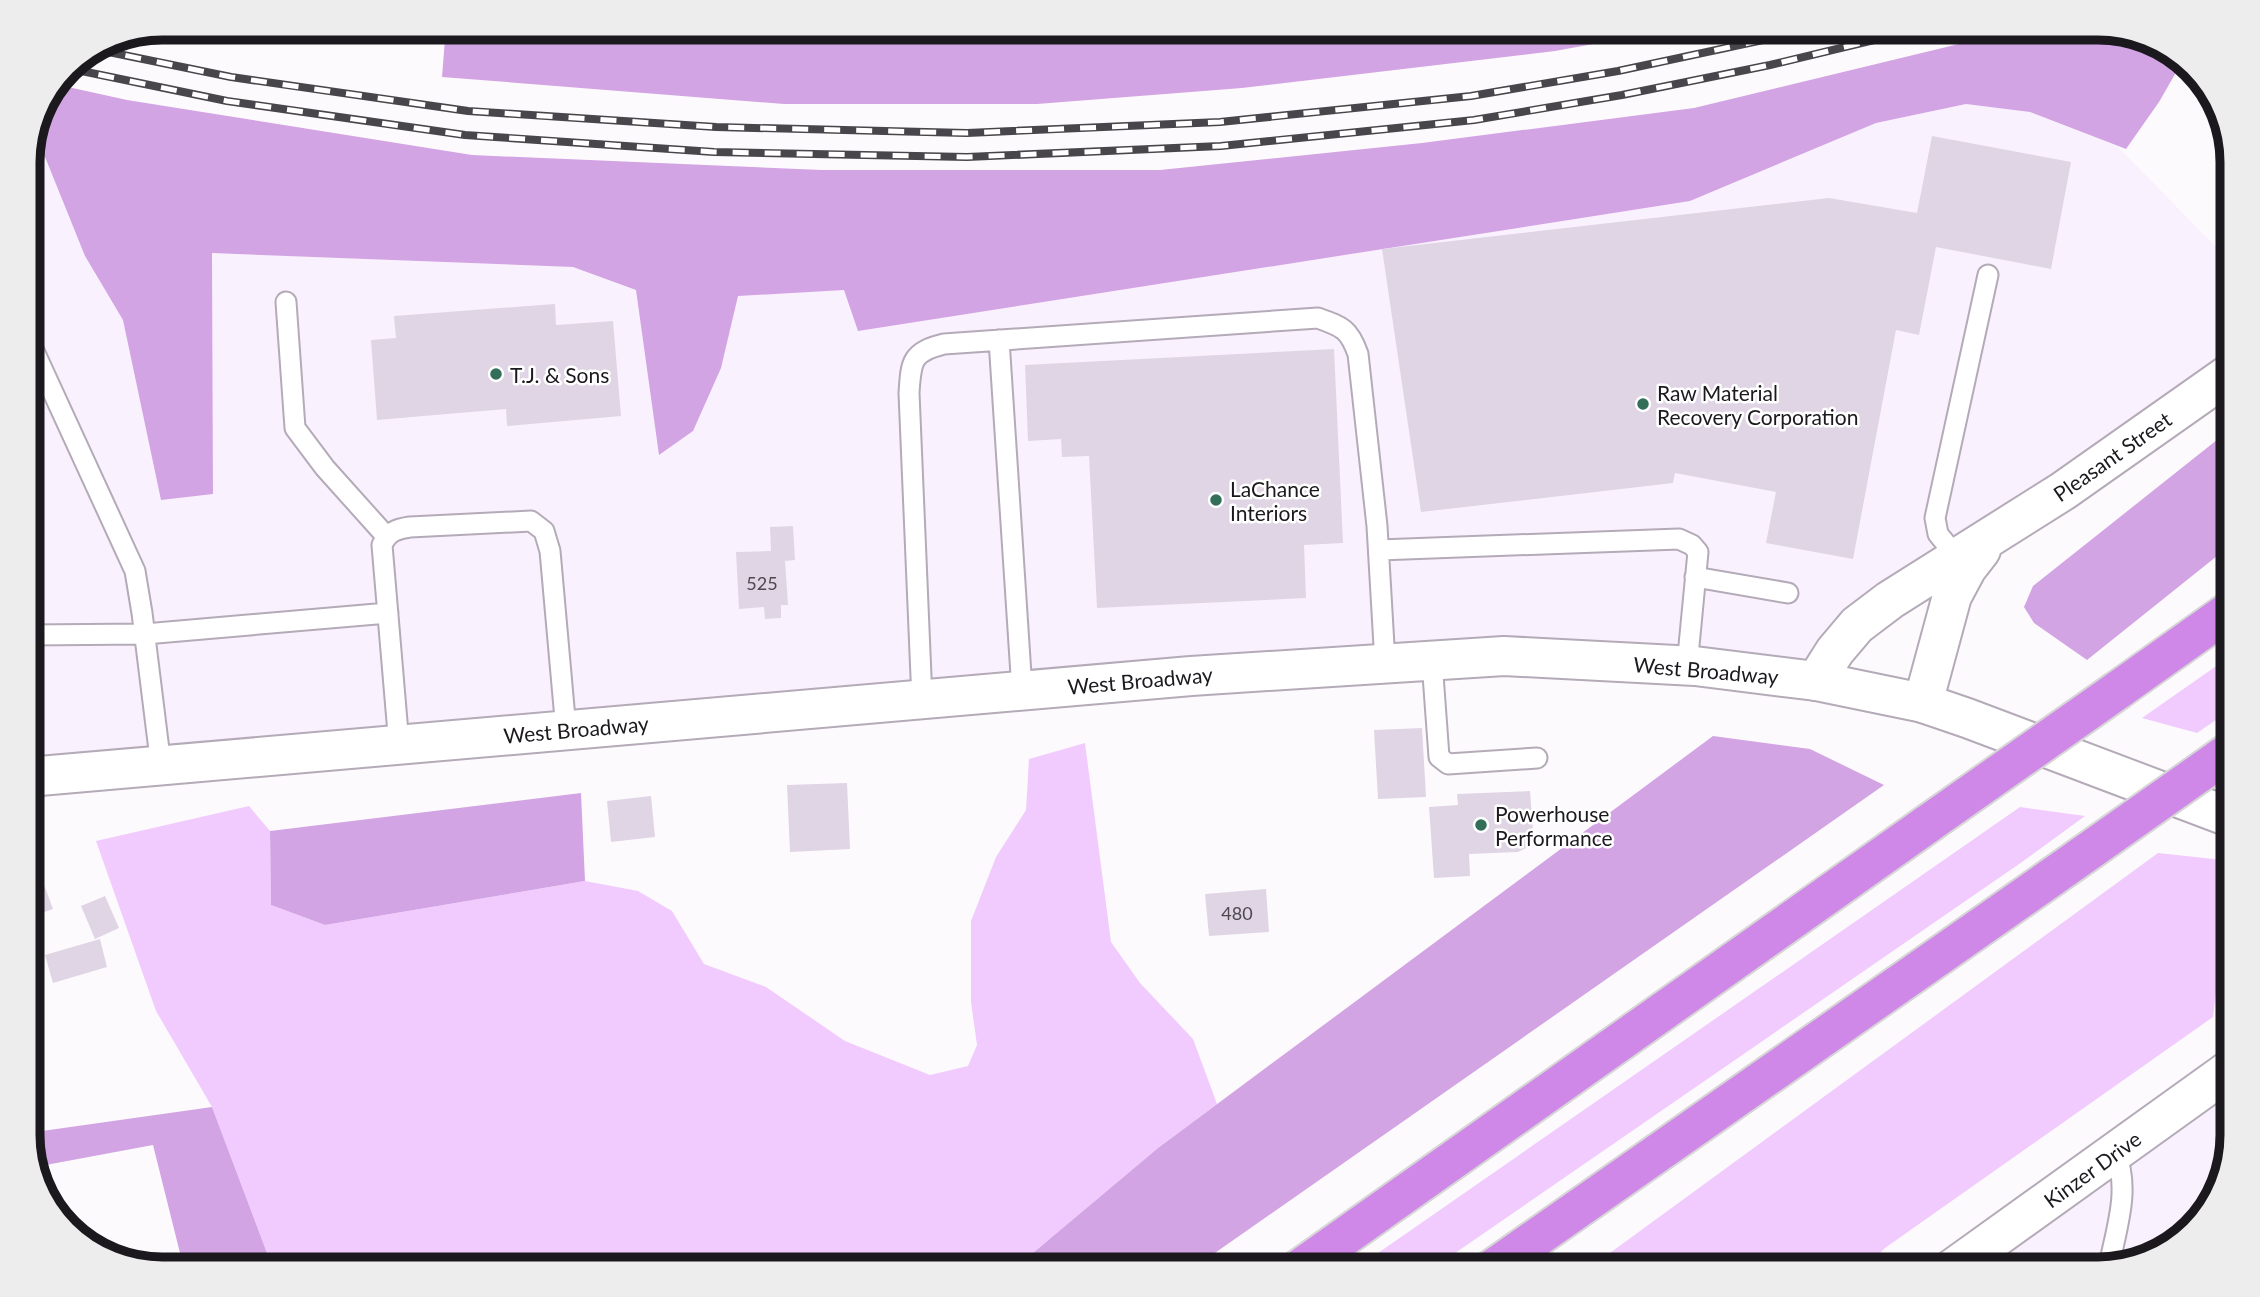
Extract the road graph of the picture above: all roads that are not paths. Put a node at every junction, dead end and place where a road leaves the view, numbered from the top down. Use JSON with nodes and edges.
{"nodes":[{"id":1,"x":1988,"y":275,"type":"dead end"},
{"id":2,"x":286,"y":302,"type":"dead end"},
{"id":3,"x":999,"y":340,"type":"junction"},
{"id":4,"x":41,"y":366,"type":"edge"},
{"id":5,"x":2219,"y":381,"type":"edge"},
{"id":6,"x":386,"y":536,"type":"junction"},
{"id":7,"x":1379,"y":550,"type":"junction"},
{"id":8,"x":1963,"y":563,"type":"junction"},
{"id":9,"x":1695,"y":577,"type":"junction"},
{"id":10,"x":1788,"y":593,"type":"dead end"},
{"id":11,"x":388,"y":613,"type":"junction"},
{"id":12,"x":2219,"y":618,"type":"edge"},
{"id":13,"x":145,"y":634,"type":"junction"},
{"id":14,"x":41,"y":635,"type":"edge"},
{"id":15,"x":1432,"y":661,"type":"junction"},
{"id":16,"x":1385,"y":663,"type":"junction"},
{"id":17,"x":1687,"y":666,"type":"junction"},
{"id":18,"x":1816,"y":681,"type":"junction"},
{"id":19,"x":1022,"y":691,"type":"junction"},
{"id":20,"x":922,"y":699,"type":"junction"},
{"id":21,"x":1923,"y":703,"type":"junction"},
{"id":22,"x":566,"y":730,"type":"junction"},
{"id":23,"x":399,"y":745,"type":"junction"},
{"id":24,"x":1536,"y":758,"type":"dead end"},
{"id":25,"x":2220,"y":759,"type":"edge"},
{"id":26,"x":161,"y":766,"type":"junction"},
{"id":27,"x":41,"y":776,"type":"edge"},
{"id":28,"x":2220,"y":813,"type":"edge"},
{"id":29,"x":2220,"y":1077,"type":"edge"},
{"id":30,"x":2115,"y":1152,"type":"junction"},
{"id":31,"x":2111,"y":1256,"type":"edge"},
{"id":32,"x":1315,"y":1257,"type":"edge"},
{"id":33,"x":1509,"y":1257,"type":"edge"},
{"id":34,"x":1969,"y":1257,"type":"edge"}],
"edges":[{"from":1,"to":8,"type":"lane"},
{"from":2,"to":6,"type":"lane"},
{"from":3,"to":7,"type":"lane"},
{"from":3,"to":19,"type":"lane"},
{"from":3,"to":20,"type":"lane"},
{"from":4,"to":13,"type":"lane"},
{"from":5,"to":8,"type":"main road","name":"Pleasant Street"},
{"from":6,"to":11,"type":"lane"},
{"from":6,"to":22,"type":"lane"},
{"from":7,"to":9,"type":"lane"},
{"from":7,"to":16,"type":"lane"},
{"from":8,"to":18,"type":"main road","name":"Pleasant Street"},
{"from":8,"to":21,"type":"main road","name":"Pleasant Street"},
{"from":9,"to":10,"type":"lane"},
{"from":9,"to":17,"type":"lane"},
{"from":11,"to":13,"type":"lane"},
{"from":11,"to":23,"type":"lane"},
{"from":12,"to":32,"type":"highway","bridge":true},
{"from":13,"to":14,"type":"lane"},
{"from":13,"to":26,"type":"lane"},
{"from":15,"to":16,"type":"main road","name":"West Broadway"},
{"from":15,"to":17,"type":"main road","name":"West Broadway"},
{"from":15,"to":24,"type":"lane"},
{"from":16,"to":19,"type":"main road","name":"West Broadway"},
{"from":17,"to":18,"type":"main road","name":"West Broadway"},
{"from":18,"to":21,"type":"main road","name":"West Broadway"},
{"from":19,"to":20,"type":"main road","name":"West Broadway"},
{"from":20,"to":22,"type":"main road","name":"West Broadway"},
{"from":21,"to":28,"type":"main road","name":"West Broadway"},
{"from":22,"to":23,"type":"main road","name":"West Broadway"},
{"from":23,"to":26,"type":"main road","name":"West Broadway"},
{"from":25,"to":33,"type":"highway","bridge":true},
{"from":26,"to":27,"type":"main road","name":"West Broadway"},
{"from":29,"to":30,"type":"main road","name":"Kinzer Drive"},
{"from":30,"to":31,"type":"lane"},
{"from":30,"to":34,"type":"main road","name":"Kinzer Drive"}]}
